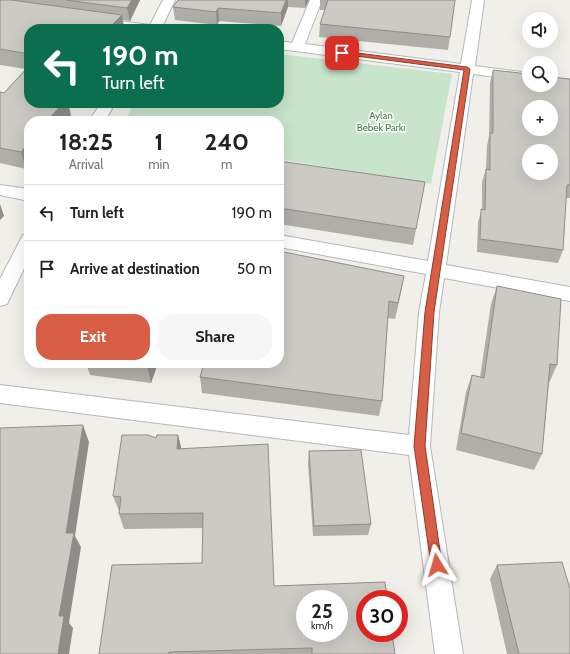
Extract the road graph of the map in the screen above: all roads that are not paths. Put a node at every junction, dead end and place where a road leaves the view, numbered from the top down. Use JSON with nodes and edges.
{"nodes":[{"id":1,"x":169,"y":0,"type":"edge"},
{"id":2,"x":316,"y":0,"type":"edge"},
{"id":3,"x":478,"y":0,"type":"edge"},
{"id":4,"x":87,"y":20,"type":"edge"},
{"id":5,"x":115,"y":24,"type":"edge"},
{"id":6,"x":157,"y":24,"type":"edge"},
{"id":7,"x":284,"y":46,"type":"edge"},
{"id":8,"x":296,"y":47,"type":"junction"},
{"id":9,"x":467,"y":69,"type":"junction"},
{"id":10,"x":522,"y":76,"type":"edge"},
{"id":11,"x":0,"y":190,"type":"edge"},
{"id":12,"x":24,"y":194,"type":"edge"},
{"id":13,"x":284,"y":242,"type":"edge"},
{"id":14,"x":24,"y":249,"type":"edge"},
{"id":15,"x":436,"y":269,"type":"junction"},
{"id":16,"x":570,"y":294,"type":"edge"},
{"id":17,"x":0,"y":298,"type":"edge"},
{"id":18,"x":0,"y":394,"type":"edge"},
{"id":19,"x":420,"y":446,"type":"junction"},
{"id":20,"x":450,"y":654,"type":"edge"}],
"edges":[{"from":1,"to":6,"type":"street"},
{"from":2,"to":8,"type":"street"},
{"from":3,"to":9,"type":"street"},
{"from":4,"to":5,"type":"street"},
{"from":7,"to":8,"type":"street"},
{"from":8,"to":9,"type":"street"},
{"from":9,"to":10,"type":"street"},
{"from":9,"to":15,"type":"street"},
{"from":11,"to":12,"type":"street"},
{"from":13,"to":15,"type":"street"},
{"from":14,"to":17,"type":"street"},
{"from":15,"to":16,"type":"street"},
{"from":15,"to":19,"type":"street"},
{"from":18,"to":19,"type":"street"},
{"from":19,"to":20,"type":"street"}]}
